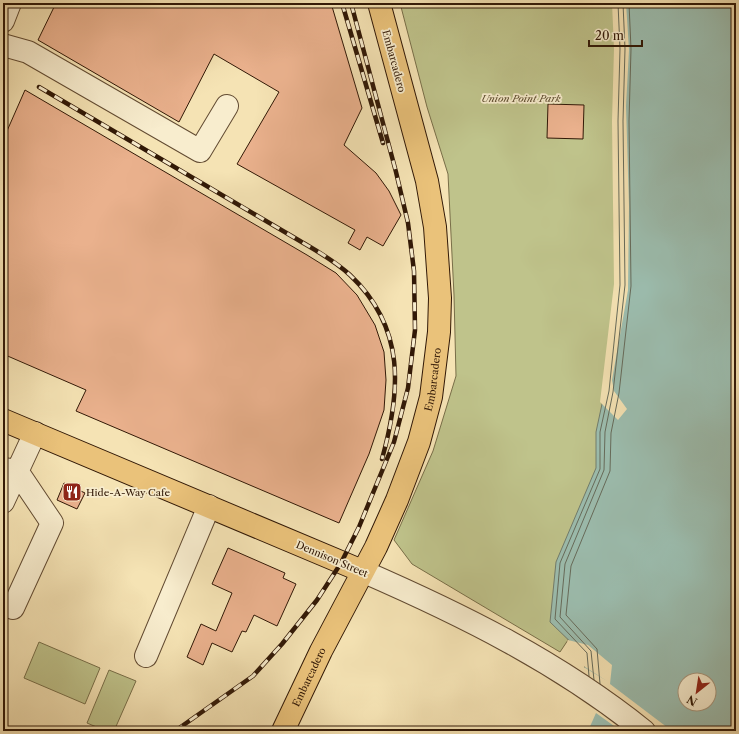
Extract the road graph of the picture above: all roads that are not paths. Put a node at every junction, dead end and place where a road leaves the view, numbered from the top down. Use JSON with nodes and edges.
{"nodes":[{"id":1,"x":10,"y":3,"type":"edge"},
{"id":2,"x":379,"y":3,"type":"edge"},
{"id":3,"x":3,"y":21,"type":"edge"},
{"id":4,"x":3,"y":45,"type":"edge"},
{"id":5,"x":227,"y":106,"type":"dead end"},
{"id":6,"x":3,"y":420,"type":"edge"},
{"id":7,"x":35,"y":433,"type":"junction"},
{"id":8,"x":10,"y":470,"type":"edge"},
{"id":9,"x":3,"y":502,"type":"edge"},
{"id":10,"x":209,"y":506,"type":"junction"},
{"id":11,"x":362,"y":571,"type":"junction"},
{"id":12,"x":3,"y":604,"type":"edge"},
{"id":13,"x":146,"y":656,"type":"dead end"},
{"id":14,"x":282,"y":731,"type":"edge"},
{"id":15,"x":644,"y":731,"type":"edge"}],
"edges":[{"from":1,"to":3,"type":"street"},
{"from":2,"to":11,"type":"main road","name":"Embarcadero"},
{"from":4,"to":5,"type":"street"},
{"from":6,"to":7,"type":"main road","name":"Dennison Street"},
{"from":7,"to":8,"type":"street"},
{"from":7,"to":10,"type":"main road","name":"Dennison Street"},
{"from":8,"to":9,"type":"street"},
{"from":8,"to":12,"type":"street"},
{"from":10,"to":11,"type":"main road","name":"Dennison Street"},
{"from":10,"to":13,"type":"street"},
{"from":11,"to":14,"type":"main road","name":"Embarcadero"},
{"from":11,"to":15,"type":"street","name":"Dennison Street"}]}
